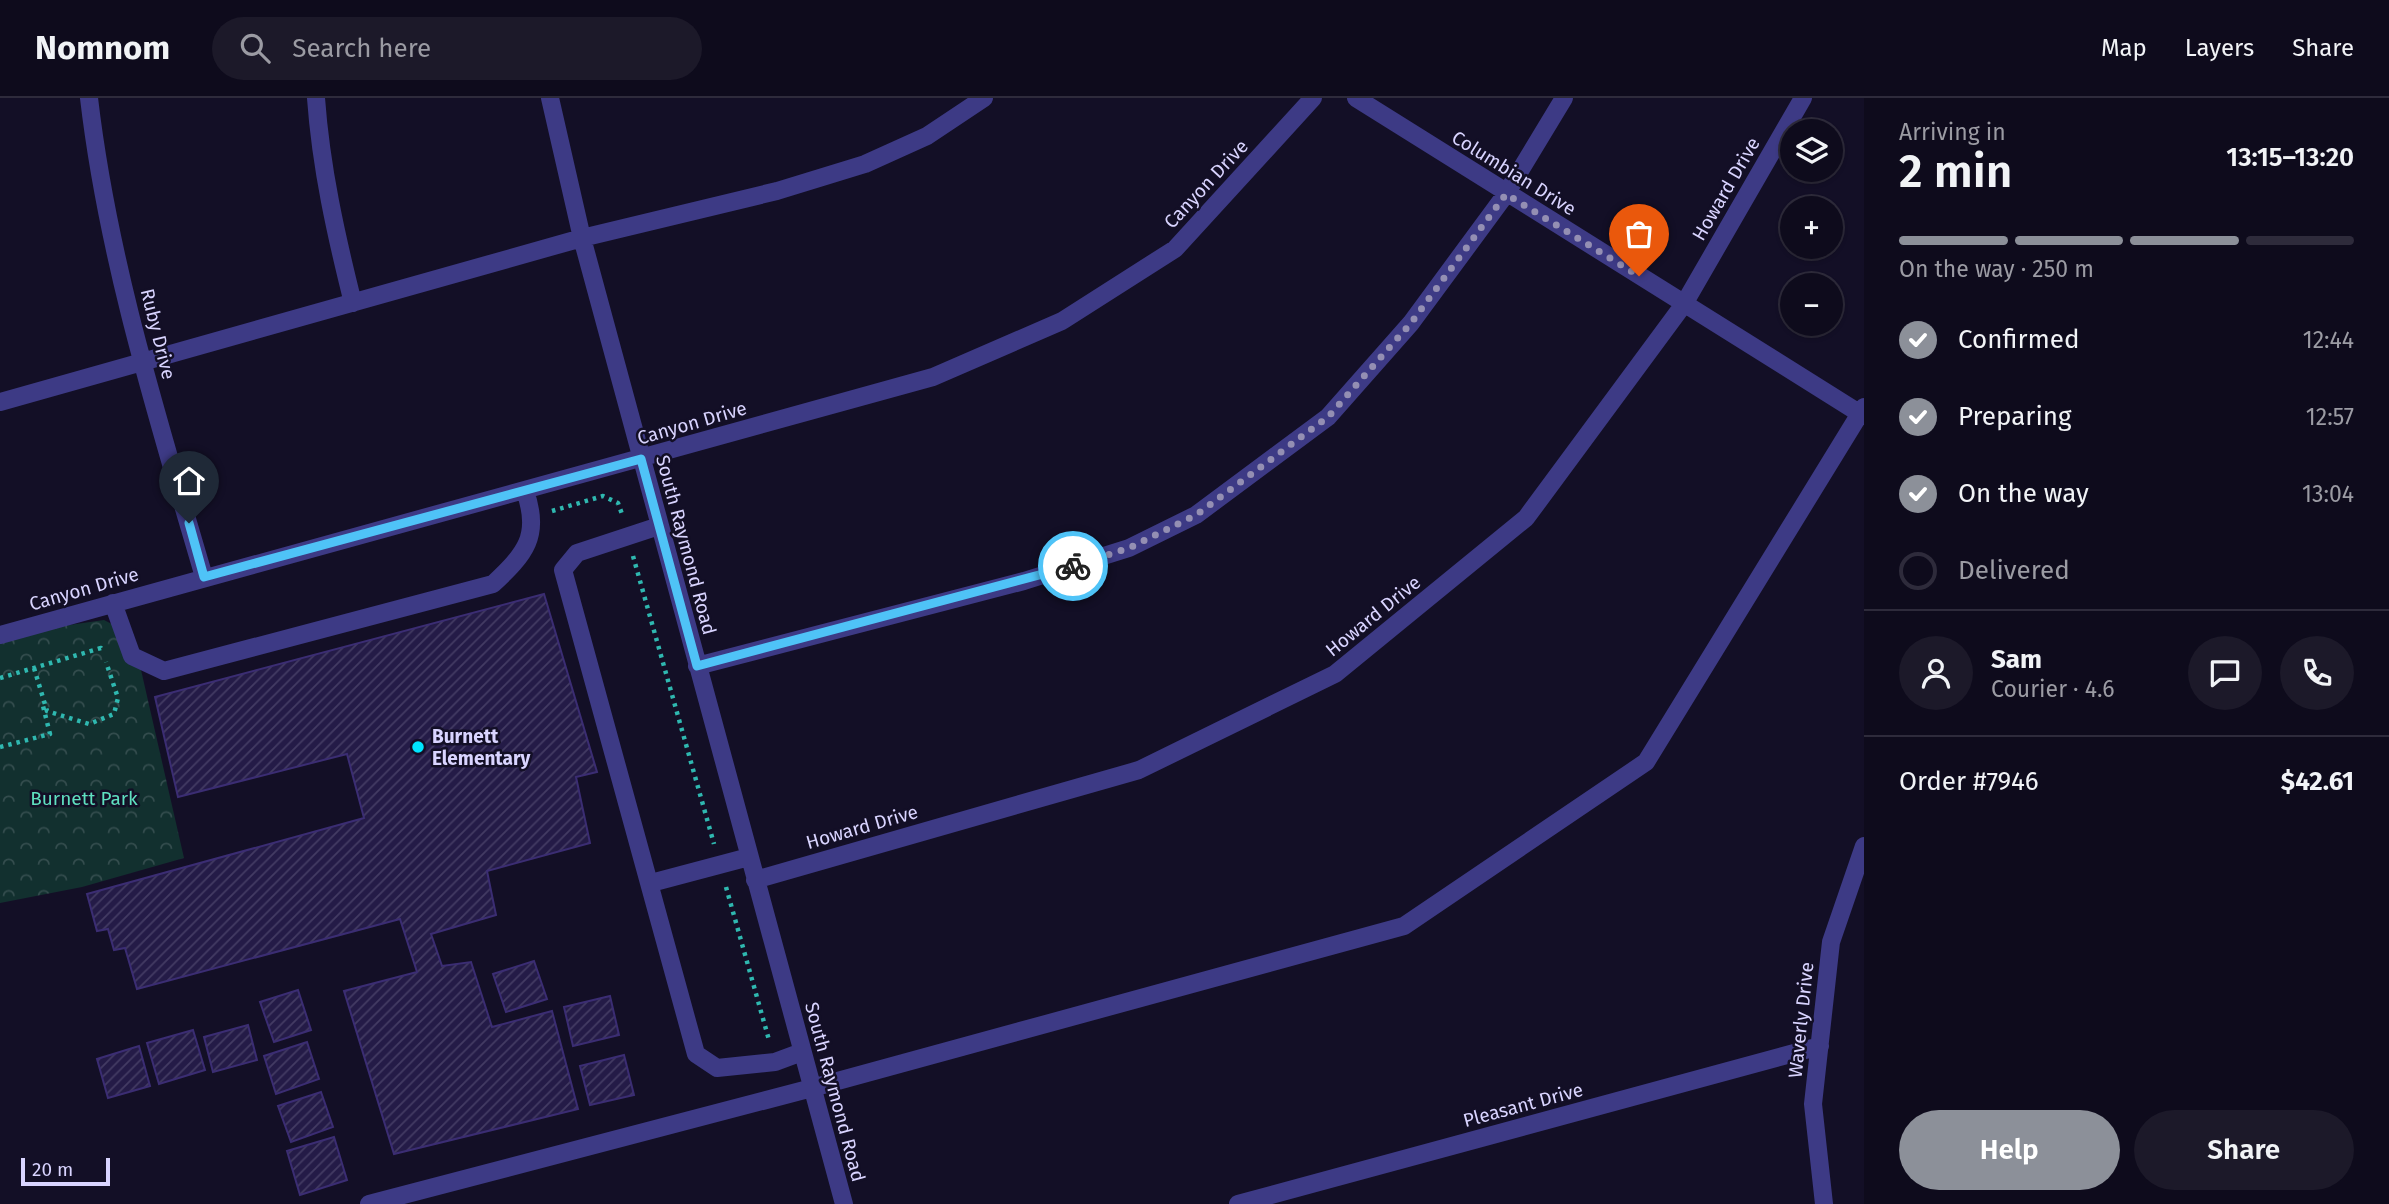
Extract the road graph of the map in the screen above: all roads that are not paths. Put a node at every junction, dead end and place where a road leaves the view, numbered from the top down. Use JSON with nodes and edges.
{"nodes":[{"id":1,"x":89,"y":98,"type":"edge"},
{"id":2,"x":316,"y":98,"type":"edge"},
{"id":3,"x":550,"y":98,"type":"edge"},
{"id":4,"x":984,"y":98,"type":"edge"},
{"id":5,"x":1314,"y":98,"type":"edge"},
{"id":6,"x":1356,"y":98,"type":"edge"},
{"id":7,"x":1564,"y":98,"type":"edge"},
{"id":8,"x":1803,"y":98,"type":"edge"},
{"id":9,"x":1506,"y":194,"type":"junction"},
{"id":10,"x":582,"y":238,"type":"junction"},
{"id":11,"x":353,"y":303,"type":"junction"},
{"id":12,"x":1684,"y":304,"type":"junction"},
{"id":13,"x":142,"y":363,"type":"junction"},
{"id":14,"x":0,"y":402,"type":"edge"},
{"id":15,"x":1863,"y":412,"type":"edge"},
{"id":16,"x":641,"y":459,"type":"junction"},
{"id":17,"x":525,"y":491,"type":"junction"},
{"id":18,"x":659,"y":526,"type":"junction"},
{"id":19,"x":204,"y":577,"type":"junction"},
{"id":20,"x":113,"y":603,"type":"junction"},
{"id":21,"x":0,"y":635,"type":"edge"},
{"id":22,"x":697,"y":666,"type":"junction"},
{"id":23,"x":1864,"y":846,"type":"edge"},
{"id":24,"x":749,"y":857,"type":"junction"},
{"id":25,"x":755,"y":880,"type":"junction"},
{"id":26,"x":651,"y":884,"type":"junction"},
{"id":27,"x":1820,"y":1046,"type":"junction"},
{"id":28,"x":802,"y":1052,"type":"junction"},
{"id":29,"x":812,"y":1088,"type":"junction"},
{"id":30,"x":369,"y":1204,"type":"edge"},
{"id":31,"x":844,"y":1204,"type":"edge"},
{"id":32,"x":1238,"y":1204,"type":"edge"},
{"id":33,"x":1824,"y":1204,"type":"edge"}],
"edges":[{"from":1,"to":13,"type":"street","name":"Ruby Drive"},
{"from":2,"to":11,"type":"street"},
{"from":3,"to":10,"type":"street","name":"South Raymond Road"},
{"from":4,"to":10,"type":"street"},
{"from":5,"to":16,"type":"street","name":"Canyon Drive"},
{"from":6,"to":9,"type":"street","name":"Columbian Drive"},
{"from":7,"to":9,"type":"street"},
{"from":8,"to":12,"type":"street","name":"Howard Drive"},
{"from":9,"to":12,"type":"street","name":"Columbian Drive"},
{"from":9,"to":22,"type":"street"},
{"from":10,"to":11,"type":"street"},
{"from":10,"to":16,"type":"street","name":"South Raymond Road"},
{"from":11,"to":13,"type":"street"},
{"from":12,"to":15,"type":"street","name":"Columbian Drive"},
{"from":12,"to":25,"type":"street","name":"Howard Drive"},
{"from":13,"to":14,"type":"street"},
{"from":13,"to":19,"type":"street","name":"Ruby Drive"},
{"from":15,"to":29,"type":"street"},
{"from":16,"to":17,"type":"street","name":"Canyon Drive"},
{"from":16,"to":18,"type":"street","name":"South Raymond Road"},
{"from":17,"to":19,"type":"street","name":"Canyon Drive"},
{"from":17,"to":20,"type":"street"},
{"from":18,"to":22,"type":"street","name":"South Raymond Road"},
{"from":18,"to":26,"type":"street"},
{"from":19,"to":20,"type":"street","name":"Canyon Drive"},
{"from":20,"to":21,"type":"street","name":"Canyon Drive"},
{"from":22,"to":24,"type":"street","name":"South Raymond Road"},
{"from":23,"to":27,"type":"street","name":"Waverly Drive"},
{"from":24,"to":25,"type":"street","name":"South Raymond Road"},
{"from":24,"to":26,"type":"street"},
{"from":25,"to":28,"type":"street","name":"South Raymond Road"},
{"from":26,"to":28,"type":"street"},
{"from":27,"to":32,"type":"street","name":"Pleasant Drive"},
{"from":27,"to":33,"type":"street","name":"Waverly Drive"},
{"from":28,"to":29,"type":"street","name":"South Raymond Road"},
{"from":29,"to":30,"type":"street"},
{"from":29,"to":31,"type":"street","name":"South Raymond Road"}]}
